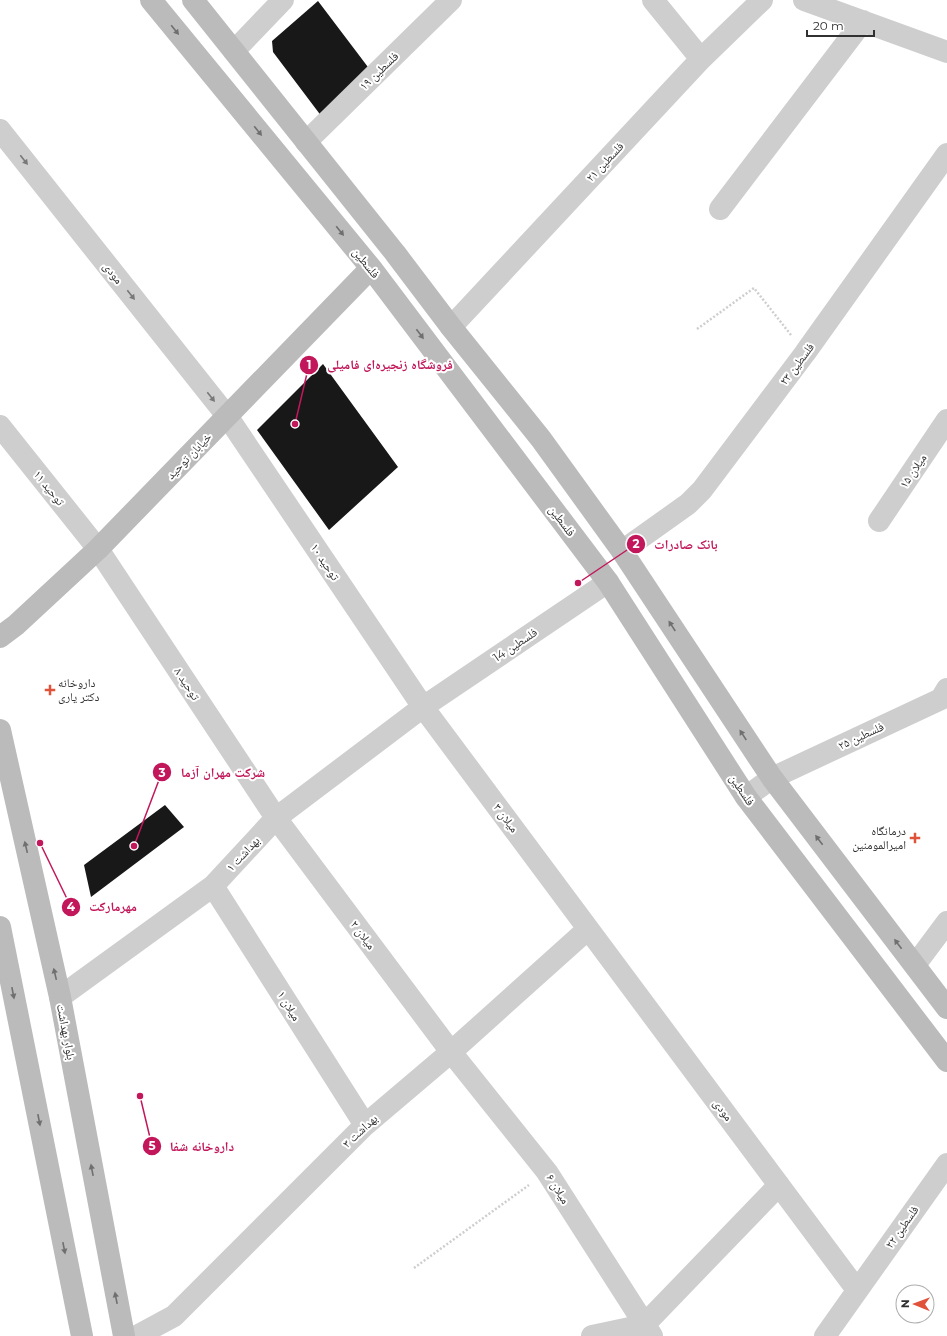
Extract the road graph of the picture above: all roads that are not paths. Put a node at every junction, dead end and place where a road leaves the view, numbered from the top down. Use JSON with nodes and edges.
{"nodes":[{"id":1,"x":150,"y":0,"type":"edge"},
{"id":2,"x":193,"y":0,"type":"edge"},
{"id":3,"x":283,"y":0,"type":"edge"},
{"id":4,"x":452,"y":0,"type":"edge"},
{"id":5,"x":653,"y":0,"type":"edge"},
{"id":6,"x":762,"y":0,"type":"edge"},
{"id":7,"x":804,"y":0,"type":"edge"},
{"id":8,"x":862,"y":21,"type":"junction"},
{"id":9,"x":234,"y":52,"type":"junction"},
{"id":10,"x":947,"y":52,"type":"edge"},
{"id":11,"x":701,"y":59,"type":"junction"},
{"id":12,"x":0,"y":130,"type":"edge"},
{"id":13,"x":306,"y":142,"type":"junction"},
{"id":14,"x":947,"y":154,"type":"edge"},
{"id":15,"x":720,"y":209,"type":"dead end"},
{"id":16,"x":371,"y":268,"type":"junction"},
{"id":17,"x":452,"y":327,"type":"junction"},
{"id":18,"x":226,"y":416,"type":"junction"},
{"id":19,"x":947,"y":420,"type":"edge"},
{"id":20,"x":0,"y":426,"type":"edge"},
{"id":21,"x":541,"y":439,"type":"junction"},
{"id":22,"x":515,"y":459,"type":"junction"},
{"id":23,"x":879,"y":521,"type":"dead end"},
{"id":24,"x":98,"y":549,"type":"junction"},
{"id":25,"x":622,"y":551,"type":"junction"},
{"id":26,"x":608,"y":582,"type":"junction"},
{"id":27,"x":0,"y":636,"type":"edge"},
{"id":28,"x":947,"y":689,"type":"edge"},
{"id":29,"x":423,"y":707,"type":"junction"},
{"id":30,"x":0,"y":730,"type":"edge"},
{"id":31,"x":772,"y":778,"type":"junction"},
{"id":32,"x":746,"y":797,"type":"junction"},
{"id":33,"x":276,"y":818,"type":"junction"},
{"id":34,"x":213,"y":886,"type":"junction"},
{"id":35,"x":947,"y":922,"type":"edge"},
{"id":36,"x":0,"y":927,"type":"edge"},
{"id":37,"x":588,"y":929,"type":"junction"},
{"id":38,"x":915,"y":966,"type":"junction"},
{"id":39,"x":60,"y":997,"type":"junction"},
{"id":40,"x":947,"y":1008,"type":"edge"},
{"id":41,"x":451,"y":1052,"type":"junction"},
{"id":42,"x":947,"y":1061,"type":"edge"},
{"id":43,"x":365,"y":1125,"type":"junction"},
{"id":44,"x":947,"y":1164,"type":"edge"},
{"id":45,"x":779,"y":1185,"type":"junction"},
{"id":46,"x":857,"y":1290,"type":"junction"},
{"id":47,"x":648,"y":1331,"type":"edge"},
{"id":48,"x":82,"y":1336,"type":"edge"},
{"id":49,"x":124,"y":1336,"type":"edge"},
{"id":50,"x":137,"y":1336,"type":"edge"},
{"id":51,"x":592,"y":1336,"type":"edge"},
{"id":52,"x":825,"y":1336,"type":"edge"}],
"edges":[{"from":1,"to":16,"type":"street","name":"فلسطین","one_way":true},
{"from":2,"to":9,"type":"street"},
{"from":3,"to":9,"type":"street"},
{"from":4,"to":13,"type":"street","name":"فلسطین ۱۹"},
{"from":5,"to":11,"type":"street"},
{"from":6,"to":11,"type":"street","name":"فلسطین ۲۱"},
{"from":7,"to":8,"type":"street"},
{"from":8,"to":10,"type":"street"},
{"from":8,"to":15,"type":"street"},
{"from":9,"to":13,"type":"street"},
{"from":11,"to":17,"type":"street","name":"فلسطین ۲۱"},
{"from":12,"to":18,"type":"street","name":"مودی","one_way":true},
{"from":13,"to":17,"type":"street"},
{"from":14,"to":25,"type":"street","name":"فلسطین ۲۳"},
{"from":16,"to":18,"type":"street","name":"خیابان توحید"},
{"from":16,"to":22,"type":"street","name":"فلسطین","one_way":true},
{"from":17,"to":21,"type":"street"},
{"from":18,"to":24,"type":"street","name":"خیابان توحید"},
{"from":18,"to":29,"type":"street","name":"توحید ۱۰"},
{"from":19,"to":23,"type":"street","name":"میلان ۱۵"},
{"from":20,"to":24,"type":"street","name":"توحید ۱۱"},
{"from":21,"to":22,"type":"street"},
{"from":21,"to":25,"type":"street"},
{"from":22,"to":26,"type":"street","name":"فلسطین"},
{"from":24,"to":27,"type":"street","name":"خیابان توحید"},
{"from":24,"to":33,"type":"street","name":"توحید ۸"},
{"from":31,"to":25,"type":"street","one_way":true},
{"from":26,"to":29,"type":"street","name":"فلسطین 14"},
{"from":26,"to":32,"type":"street","name":"فلسطین"},
{"from":28,"to":31,"type":"street","name":"فلسطین ۲۵"},
{"from":29,"to":33,"type":"street","name":"بهداشت ۱"},
{"from":29,"to":37,"type":"street","name":"میلان ۳"},
{"from":39,"to":30,"type":"street","name":"بلوار بهداشت","one_way":true},
{"from":31,"to":32,"type":"street","name":"فلسطین ۲۵"},
{"from":38,"to":31,"type":"street","one_way":true},
{"from":32,"to":42,"type":"street","name":"فلسطین"},
{"from":33,"to":34,"type":"street","name":"بهداشت ۱"},
{"from":33,"to":41,"type":"street","name":"میلان ۲"},
{"from":34,"to":39,"type":"street","name":"بهداشت ۱"},
{"from":34,"to":43,"type":"street","name":"میلان ۱"},
{"from":35,"to":38,"type":"street"},
{"from":36,"to":48,"type":"street","one_way":true},
{"from":37,"to":41,"type":"street","name":"بهداشت ۳"},
{"from":37,"to":45,"type":"street","name":"مودی"},
{"from":38,"to":40,"type":"street"},
{"from":49,"to":39,"type":"street","name":"بلوار بهداشت","one_way":true},
{"from":41,"to":43,"type":"street","name":"بهداشت ۳"},
{"from":41,"to":47,"type":"street","name":"میلان ۶"},
{"from":43,"to":50,"type":"street","name":"بهداشت ۳"},
{"from":44,"to":46,"type":"street","name":"فلسطین ۲۲"},
{"from":45,"to":46,"type":"street","name":"مودی"},
{"from":45,"to":47,"type":"street"},
{"from":46,"to":52,"type":"street","name":"فلسطین ۲۲"},
{"from":47,"to":51,"type":"street"}]}
